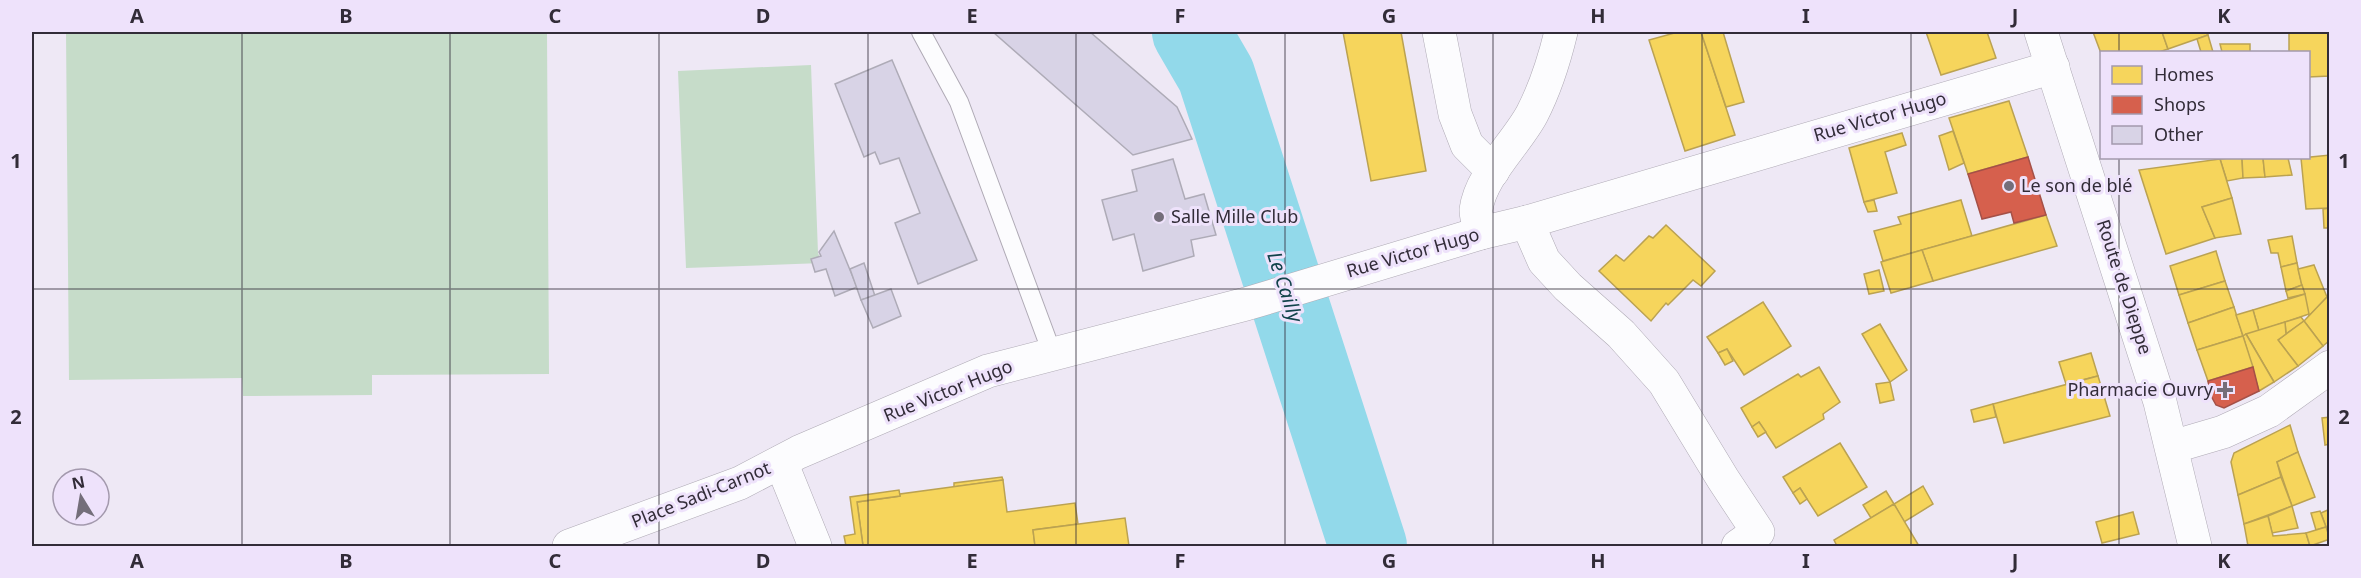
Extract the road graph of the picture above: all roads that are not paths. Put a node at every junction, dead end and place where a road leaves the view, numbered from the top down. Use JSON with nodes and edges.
{"nodes":[{"id":1,"x":921,"y":32,"type":"edge"},
{"id":2,"x":1439,"y":32,"type":"edge"},
{"id":3,"x":1561,"y":32,"type":"edge"},
{"id":4,"x":2041,"y":32,"type":"edge"},
{"id":5,"x":2053,"y":67,"type":"junction"},
{"id":6,"x":1493,"y":171,"type":"junction"},
{"id":7,"x":1527,"y":222,"type":"junction"},
{"id":8,"x":1481,"y":233,"type":"junction"},
{"id":9,"x":1052,"y":353,"type":"junction"},
{"id":10,"x":2330,"y":367,"type":"edge"},
{"id":11,"x":2172,"y":447,"type":"junction"},
{"id":12,"x":781,"y":462,"type":"junction"},
{"id":13,"x":1755,"y":542,"type":"edge"},
{"id":14,"x":568,"y":546,"type":"edge"},
{"id":15,"x":814,"y":546,"type":"edge"},
{"id":16,"x":2195,"y":546,"type":"edge"}],
"edges":[{"from":1,"to":9,"type":"lane"},
{"from":2,"to":6,"type":"street"},
{"from":3,"to":6,"type":"street"},
{"from":4,"to":5,"type":"street","name":"Route de Dieppe"},
{"from":5,"to":7,"type":"street","name":"Rue Victor Hugo"},
{"from":5,"to":11,"type":"street","name":"Route de Dieppe"},
{"from":6,"to":8,"type":"street"},
{"from":7,"to":8,"type":"street","name":"Rue Victor Hugo"},
{"from":7,"to":13,"type":"street"},
{"from":8,"to":9,"type":"street","name":"Rue Victor Hugo"},
{"from":9,"to":12,"type":"street","name":"Rue Victor Hugo"},
{"from":10,"to":11,"type":"street"},
{"from":11,"to":16,"type":"street","name":"Route de Dieppe"},
{"from":12,"to":14,"type":"street","name":"Place Sadi-Carnot"},
{"from":12,"to":15,"type":"street","name":"Place Sadi-Carnot"}]}
